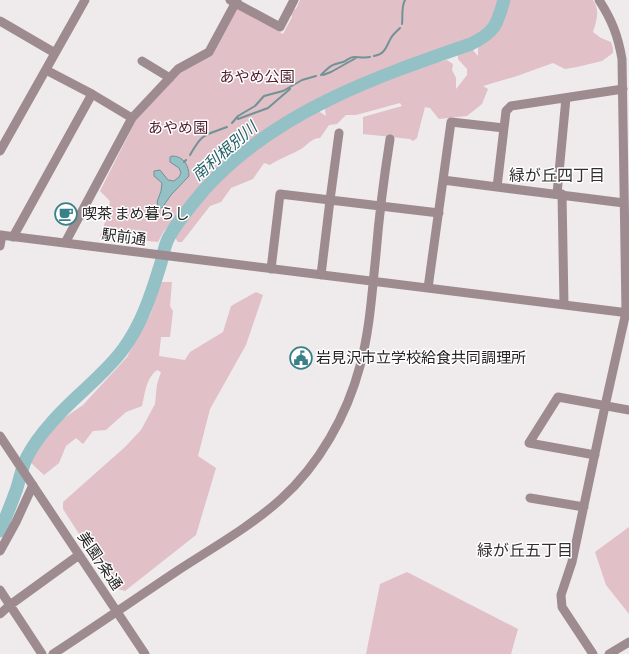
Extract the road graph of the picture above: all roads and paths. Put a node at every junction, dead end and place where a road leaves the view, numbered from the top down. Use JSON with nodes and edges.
{"nodes":[{"id":1,"x":85,"y":0,"type":"edge"},
{"id":2,"x":294,"y":0,"type":"edge"},
{"id":3,"x":599,"y":0,"type":"edge"},
{"id":4,"x":234,"y":1,"type":"edge"},
{"id":5,"x":0,"y":21,"type":"edge"},
{"id":6,"x":55,"y":53,"type":"junction"},
{"id":7,"x":142,"y":61,"type":"dead end"},
{"id":8,"x":46,"y":70,"type":"junction"},
{"id":9,"x":170,"y":78,"type":"junction"},
{"id":10,"x":623,"y":89,"type":"junction"},
{"id":11,"x":92,"y":94,"type":"junction"},
{"id":12,"x":566,"y":98,"type":"junction"},
{"id":13,"x":132,"y":118,"type":"junction"},
{"id":14,"x":504,"y":128,"type":"junction"},
{"id":15,"x":339,"y":133,"type":"dead end"},
{"id":16,"x":390,"y":139,"type":"dead end"},
{"id":17,"x":0,"y":151,"type":"edge"},
{"id":18,"x":443,"y":180,"type":"junction"},
{"id":19,"x":497,"y":187,"type":"junction"},
{"id":20,"x":560,"y":194,"type":"junction"},
{"id":21,"x":330,"y":200,"type":"junction"},
{"id":22,"x":624,"y":203,"type":"junction"},
{"id":23,"x":380,"y":206,"type":"junction"},
{"id":24,"x":439,"y":213,"type":"junction"},
{"id":25,"x":1,"y":235,"type":"edge"},
{"id":26,"x":13,"y":237,"type":"junction"},
{"id":27,"x":65,"y":243,"type":"junction"},
{"id":28,"x":0,"y":246,"type":"edge"},
{"id":29,"x":271,"y":269,"type":"junction"},
{"id":30,"x":321,"y":275,"type":"junction"},
{"id":31,"x":373,"y":282,"type":"junction"},
{"id":32,"x":428,"y":288,"type":"junction"},
{"id":33,"x":564,"y":305,"type":"junction"},
{"id":34,"x":628,"y":313,"type":"edge"},
{"id":35,"x":605,"y":406,"type":"junction"},
{"id":36,"x":629,"y":410,"type":"edge"},
{"id":37,"x":0,"y":436,"type":"edge"},
{"id":38,"x":595,"y":455,"type":"junction"},
{"id":39,"x":31,"y":482,"type":"junction"},
{"id":40,"x":530,"y":498,"type":"dead end"},
{"id":41,"x":584,"y":507,"type":"junction"},
{"id":42,"x":0,"y":551,"type":"edge"},
{"id":43,"x":79,"y":555,"type":"junction"},
{"id":44,"x":0,"y":590,"type":"edge"},
{"id":45,"x":10,"y":605,"type":"junction"},
{"id":46,"x":117,"y":612,"type":"junction"},
{"id":47,"x":0,"y":614,"type":"edge"},
{"id":48,"x":629,"y":642,"type":"edge"},
{"id":49,"x":42,"y":654,"type":"edge"},
{"id":50,"x":53,"y":654,"type":"edge"},
{"id":51,"x":145,"y":654,"type":"edge"},
{"id":52,"x":592,"y":654,"type":"edge"},
{"id":53,"x":609,"y":654,"type":"edge"}],
"edges":[{"from":1,"to":6,"type":"street"},
{"from":2,"to":4,"type":"street"},
{"from":3,"to":10,"type":"street"},
{"from":4,"to":9,"type":"street"},
{"from":5,"to":6,"type":"street"},
{"from":6,"to":8,"type":"street"},
{"from":7,"to":9,"type":"street"},
{"from":8,"to":11,"type":"street"},
{"from":8,"to":17,"type":"street"},
{"from":9,"to":13,"type":"street"},
{"from":10,"to":12,"type":"street"},
{"from":10,"to":22,"type":"street"},
{"from":11,"to":13,"type":"street"},
{"from":11,"to":26,"type":"street"},
{"from":12,"to":14,"type":"street"},
{"from":12,"to":20,"type":"street"},
{"from":13,"to":27,"type":"street"},
{"from":14,"to":18,"type":"street"},
{"from":14,"to":19,"type":"street"},
{"from":15,"to":21,"type":"street"},
{"from":16,"to":23,"type":"street"},
{"from":18,"to":19,"type":"street"},
{"from":18,"to":24,"type":"street"},
{"from":19,"to":20,"type":"street"},
{"from":20,"to":22,"type":"street"},
{"from":20,"to":33,"type":"street"},
{"from":21,"to":23,"type":"street"},
{"from":21,"to":29,"type":"street"},
{"from":21,"to":30,"type":"street"},
{"from":22,"to":34,"type":"street"},
{"from":23,"to":24,"type":"street"},
{"from":23,"to":31,"type":"street"},
{"from":24,"to":32,"type":"street"},
{"from":25,"to":26,"type":"street","name":"駅前通"},
{"from":25,"to":28,"type":"street"},
{"from":26,"to":27,"type":"street","name":"駅前通"},
{"from":27,"to":29,"type":"street","name":"駅前通"},
{"from":29,"to":30,"type":"street","name":"駅前通"},
{"from":30,"to":31,"type":"street","name":"駅前通"},
{"from":31,"to":32,"type":"street","name":"駅前通"},
{"from":31,"to":46,"type":"street"},
{"from":32,"to":33,"type":"street","name":"駅前通"},
{"from":33,"to":34,"type":"street","name":"駅前通"},
{"from":34,"to":35,"type":"street"},
{"from":35,"to":36,"type":"street"},
{"from":35,"to":38,"type":"street"},
{"from":35,"to":38,"type":"street"},
{"from":37,"to":39,"type":"street","name":"美園7条通"},
{"from":38,"to":41,"type":"street"},
{"from":39,"to":42,"type":"street"},
{"from":39,"to":43,"type":"street","name":"美園7条通"},
{"from":40,"to":41,"type":"street"},
{"from":41,"to":52,"type":"street"},
{"from":43,"to":45,"type":"street"},
{"from":43,"to":46,"type":"street","name":"美園7条通"},
{"from":44,"to":45,"type":"street"},
{"from":45,"to":47,"type":"street"},
{"from":45,"to":49,"type":"street"},
{"from":46,"to":50,"type":"street"},
{"from":46,"to":51,"type":"street","name":"美園7条通"},
{"from":48,"to":53,"type":"street"}]}
